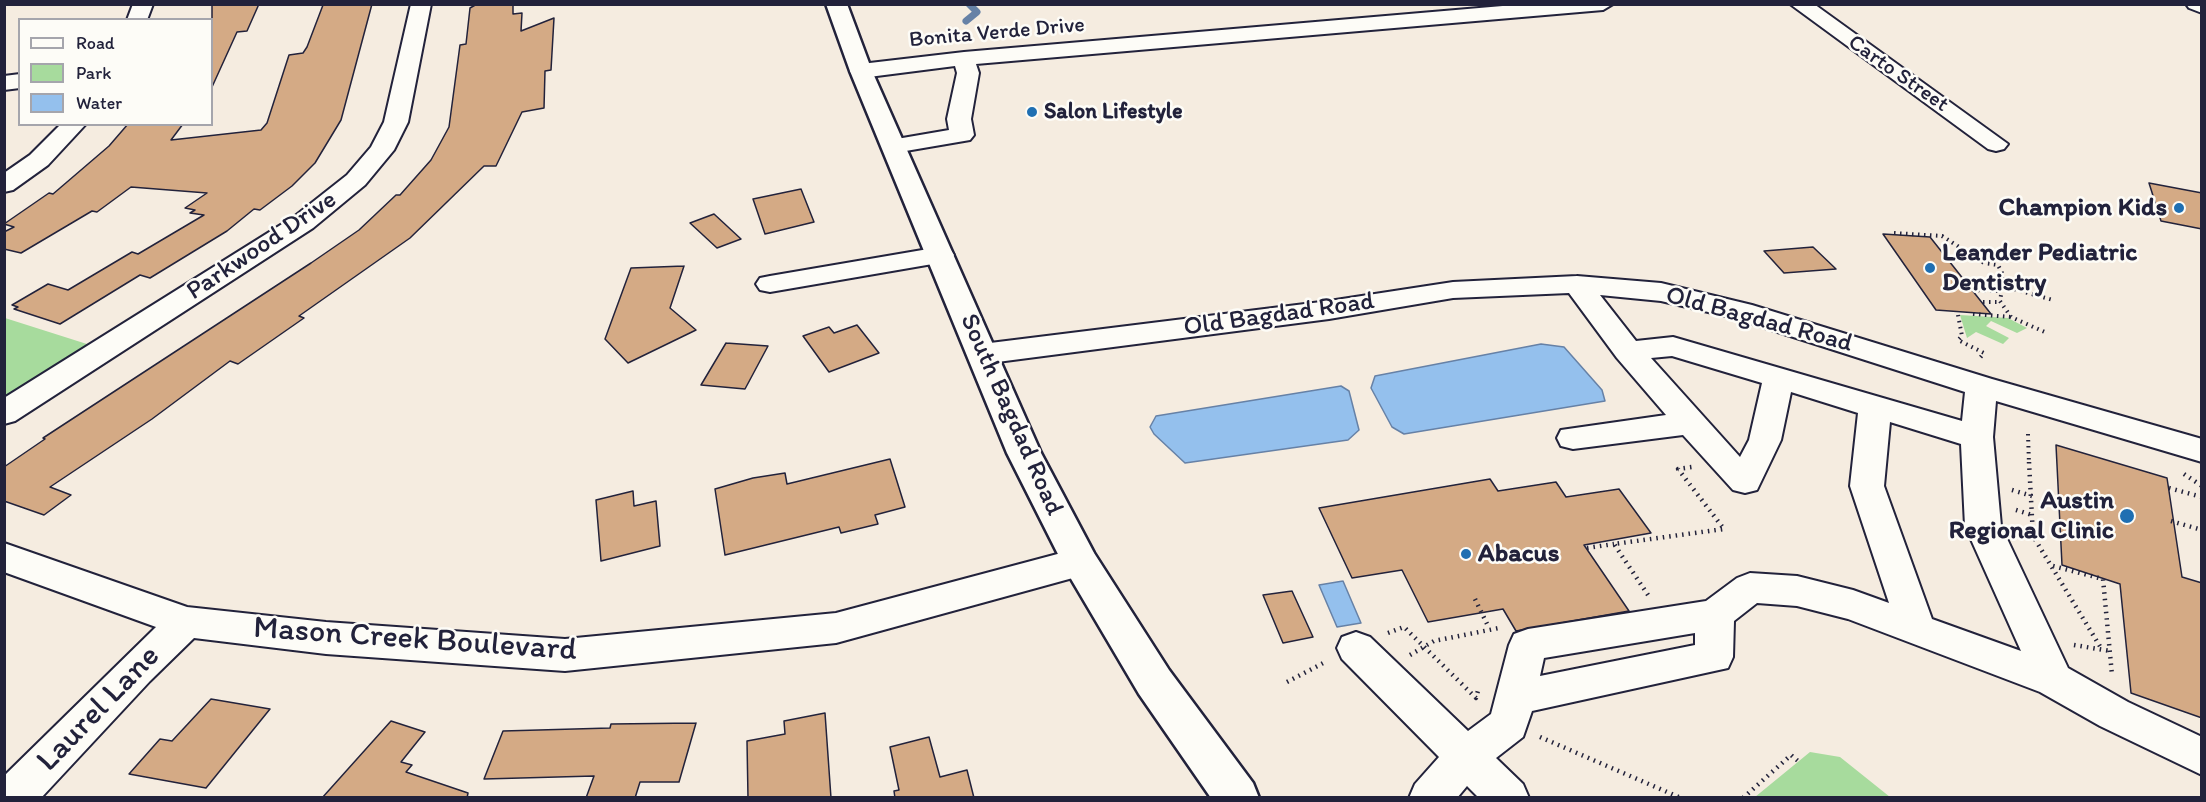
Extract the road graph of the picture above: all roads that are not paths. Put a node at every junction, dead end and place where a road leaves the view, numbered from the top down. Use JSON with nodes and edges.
{"nodes":[{"id":1,"x":421,"y":4,"type":"edge"},
{"id":2,"x":836,"y":4,"type":"edge"},
{"id":3,"x":1604,"y":4,"type":"edge"},
{"id":4,"x":1800,"y":4,"type":"edge"},
{"id":5,"x":2196,"y":4,"type":"edge"},
{"id":6,"x":2202,"y":7,"type":"edge"},
{"id":7,"x":964,"y":58,"type":"junction"},
{"id":8,"x":861,"y":71,"type":"junction"},
{"id":9,"x":73,"y":126,"type":"edge"},
{"id":10,"x":1996,"y":144,"type":"dead end"},
{"id":11,"x":894,"y":146,"type":"junction"},
{"id":12,"x":4,"y":185,"type":"edge"},
{"id":13,"x":940,"y":255,"type":"junction"},
{"id":14,"x":770,"y":284,"type":"dead end"},
{"id":15,"x":1577,"y":284,"type":"junction"},
{"id":16,"x":1628,"y":351,"type":"junction"},
{"id":17,"x":982,"y":354,"type":"junction"},
{"id":18,"x":1979,"y":374,"type":"junction"},
{"id":19,"x":1779,"y":378,"type":"junction"},
{"id":20,"x":1875,"y":407,"type":"junction"},
{"id":21,"x":4,"y":412,"type":"edge"},
{"id":22,"x":1690,"y":423,"type":"junction"},
{"id":23,"x":1977,"y":437,"type":"junction"},
{"id":24,"x":1574,"y":438,"type":"dead end"},
{"id":25,"x":2202,"y":451,"type":"edge"},
{"id":26,"x":4,"y":557,"type":"edge"},
{"id":27,"x":1080,"y":562,"type":"junction"},
{"id":28,"x":186,"y":622,"type":"junction"},
{"id":29,"x":1917,"y":629,"type":"junction"},
{"id":30,"x":1356,"y":648,"type":"dead end"},
{"id":31,"x":2054,"y":680,"type":"junction"},
{"id":32,"x":1465,"y":757,"type":"junction"},
{"id":33,"x":2202,"y":757,"type":"edge"},
{"id":34,"x":12,"y":798,"type":"edge"},
{"id":35,"x":1237,"y":798,"type":"edge"},
{"id":36,"x":1430,"y":798,"type":"edge"},
{"id":37,"x":1508,"y":798,"type":"edge"}],
"edges":[{"from":1,"to":21,"type":"street","name":"Parkwood Drive"},
{"from":2,"to":8,"type":"main road","name":"South Bagdad Road"},
{"from":3,"to":7,"type":"street","name":"Bonita Verde Drive"},
{"from":4,"to":10,"type":"street","name":"Carto Street"},
{"from":5,"to":6,"type":"street"},
{"from":7,"to":8,"type":"street","name":"Bonita Verde Drive"},
{"from":7,"to":11,"type":"street"},
{"from":8,"to":11,"type":"main road","name":"South Bagdad Road"},
{"from":9,"to":12,"type":"street"},
{"from":11,"to":13,"type":"main road","name":"South Bagdad Road"},
{"from":13,"to":14,"type":"street"},
{"from":13,"to":17,"type":"main road","name":"South Bagdad Road"},
{"from":15,"to":16,"type":"street"},
{"from":15,"to":17,"type":"street","name":"Old Bagdad Road"},
{"from":15,"to":18,"type":"street","name":"Old Bagdad Road"},
{"from":16,"to":19,"type":"street"},
{"from":16,"to":22,"type":"street"},
{"from":17,"to":27,"type":"main road","name":"South Bagdad Road"},
{"from":18,"to":23,"type":"street"},
{"from":18,"to":25,"type":"street","name":"Old Bagdad Road"},
{"from":19,"to":20,"type":"street"},
{"from":19,"to":22,"type":"street"},
{"from":20,"to":23,"type":"street"},
{"from":20,"to":29,"type":"street"},
{"from":22,"to":24,"type":"street"},
{"from":23,"to":31,"type":"street"},
{"from":26,"to":28,"type":"street","name":"Mason Creek Boulevard"},
{"from":27,"to":28,"type":"street","name":"Mason Creek Boulevard"},
{"from":27,"to":35,"type":"main road","name":"South Bagdad Road"},
{"from":28,"to":34,"type":"street","name":"Laurel Lane"},
{"from":29,"to":31,"type":"street"},
{"from":29,"to":32,"type":"street"},
{"from":30,"to":32,"type":"street"},
{"from":31,"to":33,"type":"street"},
{"from":32,"to":36,"type":"street"},
{"from":32,"to":37,"type":"street"}]}
